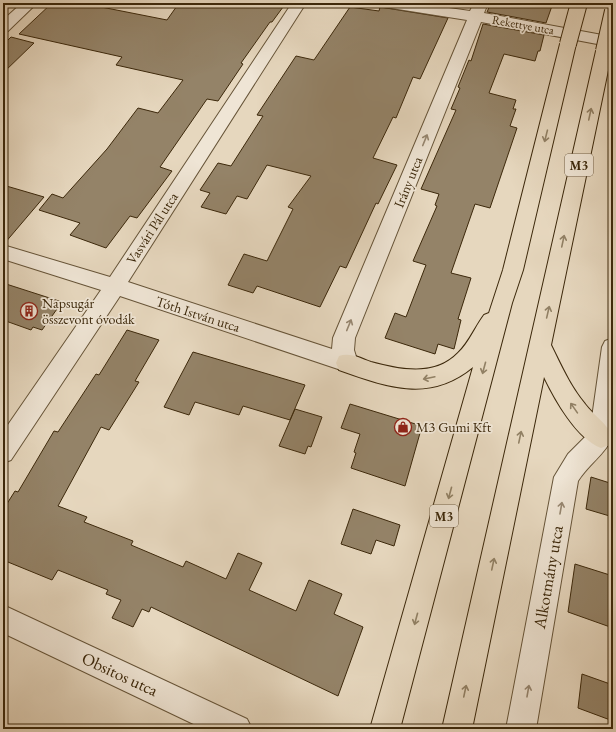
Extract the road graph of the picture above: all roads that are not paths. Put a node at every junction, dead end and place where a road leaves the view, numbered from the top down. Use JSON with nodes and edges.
{"nodes":[{"id":1,"x":30,"y":3,"type":"edge"},
{"id":2,"x":299,"y":3,"type":"edge"},
{"id":3,"x":385,"y":3,"type":"edge"},
{"id":4,"x":580,"y":3,"type":"edge"},
{"id":5,"x":478,"y":10,"type":"edge"},
{"id":6,"x":613,"y":11,"type":"edge"},
{"id":7,"x":3,"y":28,"type":"edge"},
{"id":8,"x":608,"y":46,"type":"edge"},
{"id":9,"x":3,"y":252,"type":"edge"},
{"id":10,"x":115,"y":286,"type":"junction"},
{"id":11,"x":502,"y":303,"type":"junction"},
{"id":12,"x":540,"y":344,"type":"junction"},
{"id":13,"x":613,"y":347,"type":"edge"},
{"id":14,"x":347,"y":362,"type":"junction"},
{"id":15,"x":607,"y":440,"type":"edge"},
{"id":16,"x":3,"y":452,"type":"edge"},
{"id":17,"x":3,"y":619,"type":"edge"},
{"id":18,"x":237,"y":729,"type":"edge"},
{"id":19,"x":385,"y":729,"type":"edge"},
{"id":20,"x":457,"y":729,"type":"edge"},
{"id":21,"x":521,"y":729,"type":"edge"}],
"edges":[{"from":1,"to":7,"type":"street"},
{"from":2,"to":10,"type":"street","name":"Vasvári Pál utca"},
{"from":3,"to":5,"type":"street","name":"Rekettye utca"},
{"from":4,"to":11,"type":"main road","number":"M3","one_way":true,"bridge":true},
{"from":5,"to":8,"type":"street","name":"Rekettye utca"},
{"from":14,"to":5,"type":"street","name":"Irány utca","one_way":true},
{"from":6,"to":8,"type":"main road","number":"M3","bridge":true},
{"from":12,"to":8,"type":"main road","number":"M3","one_way":true},
{"from":9,"to":10,"type":"street","name":"Tóth István utca"},
{"from":10,"to":14,"type":"street","name":"Tóth István utca"},
{"from":10,"to":16,"type":"street","name":"Vasvári Pál utca"},
{"from":11,"to":14,"type":"main road","one_way":true},
{"from":11,"to":19,"type":"main road","number":"M3","one_way":true},
{"from":15,"to":12,"type":"main road","one_way":true},
{"from":20,"to":12,"type":"main road","number":"M3","one_way":true},
{"from":13,"to":15,"type":"street"},
{"from":21,"to":15,"type":"street","name":"Alkotmány utca","one_way":true},
{"from":17,"to":18,"type":"street","name":"Obsitos utca"}]}
